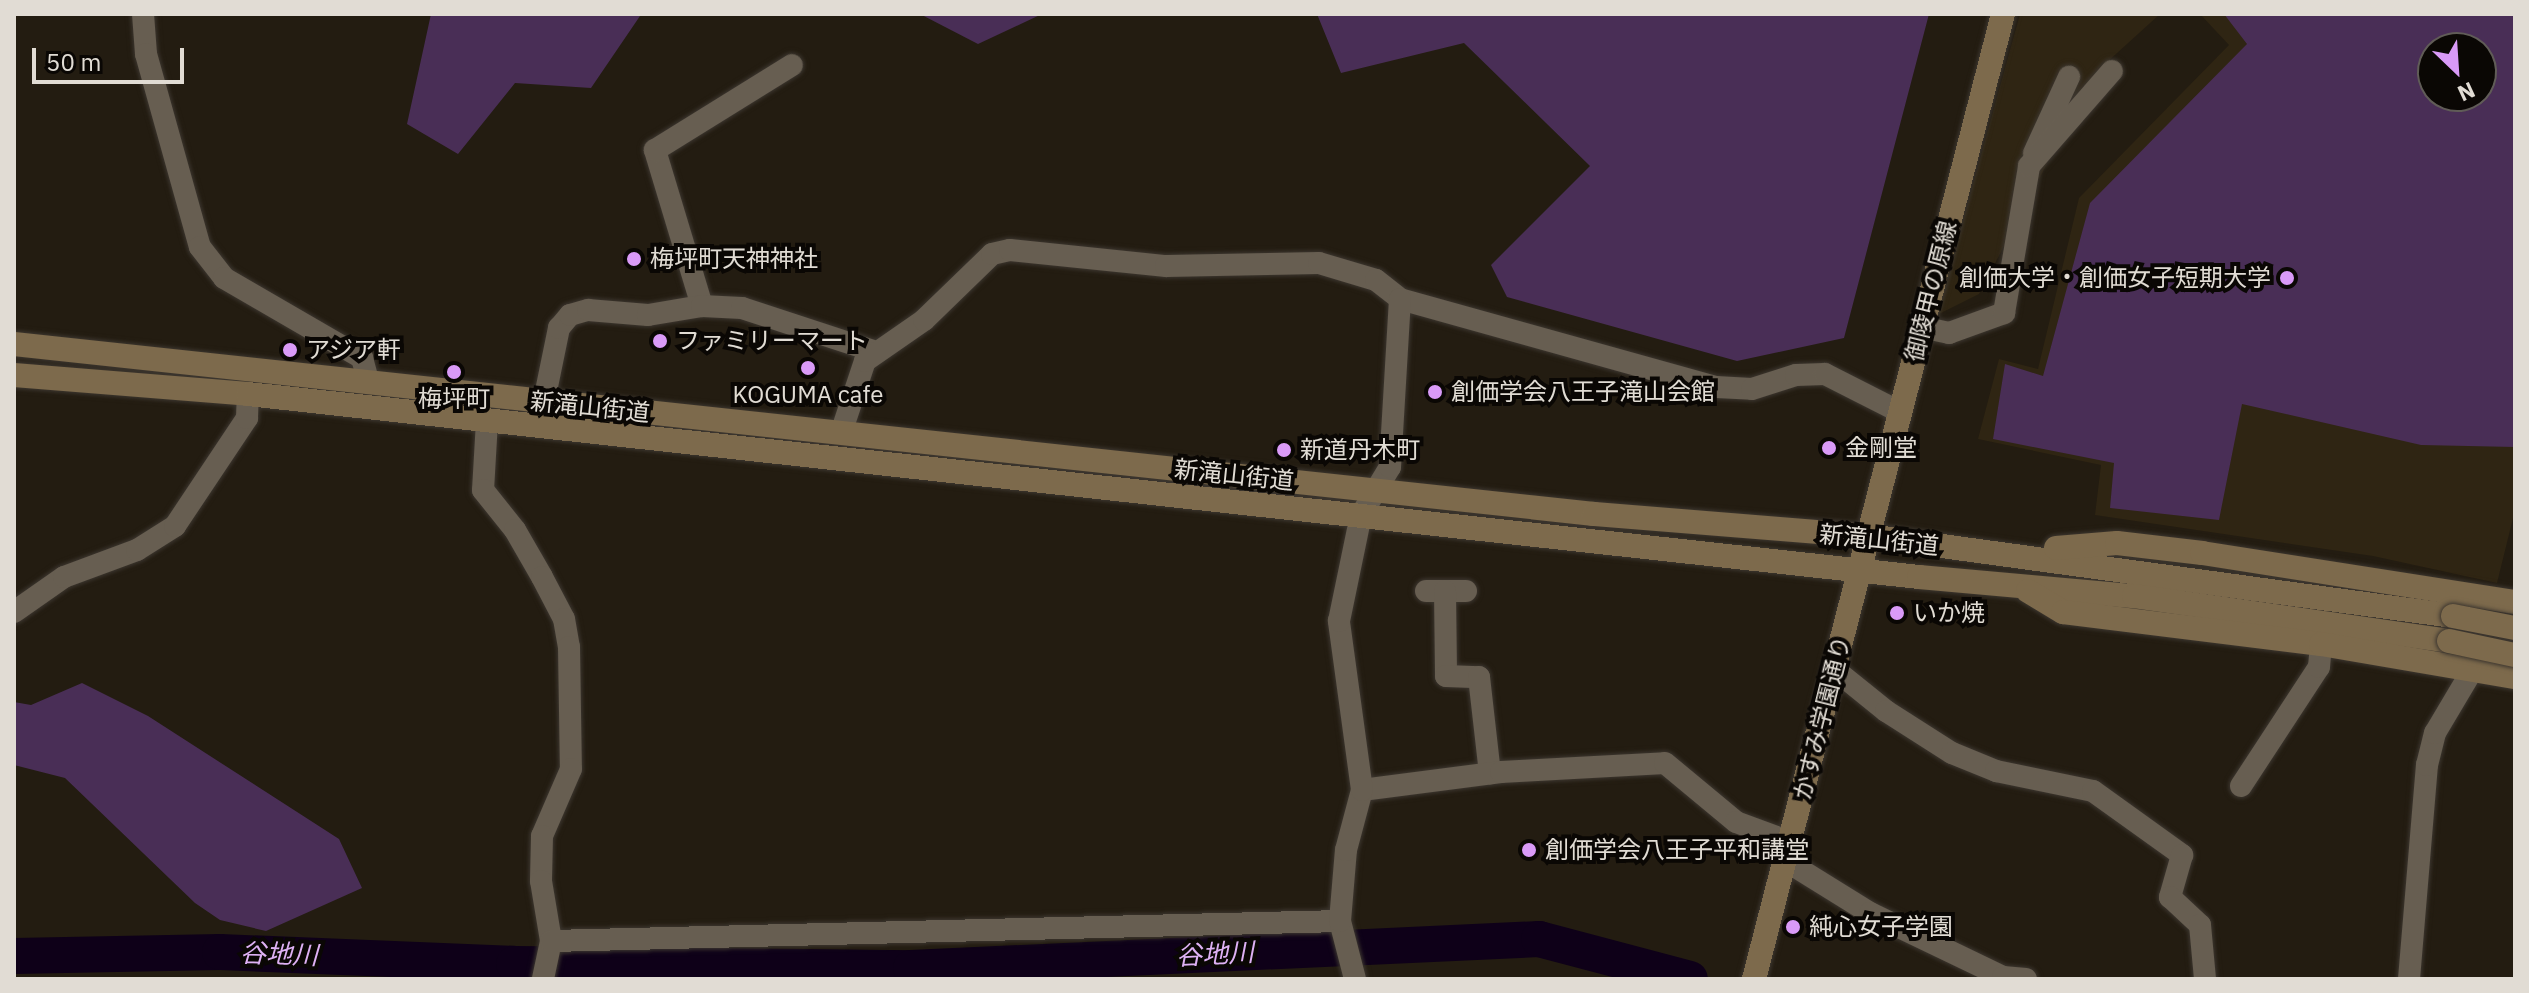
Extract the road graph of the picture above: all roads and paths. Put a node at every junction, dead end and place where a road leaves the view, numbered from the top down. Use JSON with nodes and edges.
{"nodes":[{"id":1,"x":143,"y":14,"type":"edge"},
{"id":2,"x":2003,"y":14,"type":"edge"},
{"id":3,"x":792,"y":65,"type":"dead end"},
{"id":4,"x":2112,"y":71,"type":"dead end"},
{"id":5,"x":2069,"y":77,"type":"dead end"},
{"id":6,"x":2029,"y":166,"type":"junction"},
{"id":7,"x":1400,"y":299,"type":"junction"},
{"id":8,"x":702,"y":306,"type":"junction"},
{"id":9,"x":1921,"y":327,"type":"junction"},
{"id":10,"x":14,"y":344,"type":"edge"},
{"id":11,"x":877,"y":352,"type":"junction"},
{"id":12,"x":14,"y":375,"type":"edge"},
{"id":13,"x":368,"y":381,"type":"junction"},
{"id":14,"x":248,"y":394,"type":"junction"},
{"id":15,"x":544,"y":401,"type":"junction"},
{"id":16,"x":1900,"y":412,"type":"junction"},
{"id":17,"x":662,"y":415,"type":"junction"},
{"id":18,"x":487,"y":421,"type":"junction"},
{"id":19,"x":841,"y":433,"type":"junction"},
{"id":20,"x":658,"y":440,"type":"junction"},
{"id":21,"x":1373,"y":490,"type":"junction"},
{"id":22,"x":1361,"y":515,"type":"junction"},
{"id":23,"x":1869,"y":536,"type":"junction"},
{"id":24,"x":2006,"y":553,"type":"junction"},
{"id":25,"x":1861,"y":569,"type":"junction"},
{"id":26,"x":2019,"y":586,"type":"junction"},
{"id":27,"x":1446,"y":591,"type":"dead end"},
{"id":28,"x":2484,"y":596,"type":"junction"},
{"id":29,"x":2515,"y":602,"type":"edge"},
{"id":30,"x":14,"y":612,"type":"edge"},
{"id":31,"x":2515,"y":628,"type":"edge"},
{"id":32,"x":2321,"y":644,"type":"junction"},
{"id":33,"x":2515,"y":655,"type":"edge"},
{"id":34,"x":1834,"y":669,"type":"junction"},
{"id":35,"x":2473,"y":669,"type":"junction"},
{"id":36,"x":2515,"y":677,"type":"edge"},
{"id":37,"x":1490,"y":773,"type":"junction"},
{"id":38,"x":2241,"y":786,"type":"dead end"},
{"id":39,"x":1362,"y":790,"type":"junction"},
{"id":40,"x":1788,"y":852,"type":"junction"},
{"id":41,"x":1342,"y":924,"type":"junction"},
{"id":42,"x":550,"y":945,"type":"junction"},
{"id":43,"x":1756,"y":969,"type":"edge"},
{"id":44,"x":1355,"y":978,"type":"edge"},
{"id":45,"x":543,"y":979,"type":"edge"},
{"id":46,"x":2026,"y":979,"type":"edge"},
{"id":47,"x":2205,"y":979,"type":"edge"},
{"id":48,"x":2409,"y":979,"type":"edge"}],
"edges":[{"from":1,"to":13,"type":"street"},
{"from":2,"to":9,"type":"main road","name":"御陵甲の原線"},
{"from":3,"to":8,"type":"street"},
{"from":4,"to":6,"type":"street"},
{"from":5,"to":6,"type":"street"},
{"from":6,"to":9,"type":"street"},
{"from":7,"to":11,"type":"street"},
{"from":7,"to":16,"type":"street"},
{"from":7,"to":21,"type":"street"},
{"from":8,"to":11,"type":"street"},
{"from":8,"to":15,"type":"street"},
{"from":9,"to":16,"type":"main road","name":"御陵甲の原線"},
{"from":10,"to":13,"type":"main road","name":"新滝山街道"},
{"from":11,"to":19,"type":"street"},
{"from":12,"to":14,"type":"main road","name":"新滝山街道"},
{"from":13,"to":15,"type":"main road","name":"新滝山街道"},
{"from":14,"to":18,"type":"main road","name":"新滝山街道"},
{"from":14,"to":30,"type":"street"},
{"from":15,"to":17,"type":"main road","name":"新滝山街道"},
{"from":16,"to":23,"type":"main road","name":"御陵甲の原線"},
{"from":17,"to":19,"type":"main road","name":"新滝山街道"},
{"from":17,"to":20,"type":"main road"},
{"from":18,"to":20,"type":"main road","name":"新滝山街道"},
{"from":18,"to":42,"type":"street"},
{"from":19,"to":21,"type":"main road","name":"新滝山街道"},
{"from":20,"to":22,"type":"main road","name":"新滝山街道"},
{"from":21,"to":22,"type":"street"},
{"from":21,"to":23,"type":"main road","name":"新滝山街道"},
{"from":22,"to":25,"type":"main road","name":"新滝山街道"},
{"from":22,"to":39,"type":"street"},
{"from":23,"to":24,"type":"main road","name":"新滝山街道"},
{"from":23,"to":25,"type":"main road","name":"御陵甲の原線"},
{"from":24,"to":28,"type":"main road"},
{"from":24,"to":31,"type":"main road","name":"新滝山街道","bridge":true},
{"from":25,"to":26,"type":"main road","name":"新滝山街道"},
{"from":25,"to":34,"type":"main road","name":"かすみ学園通り"},
{"from":26,"to":32,"type":"main road"},
{"from":26,"to":33,"type":"main road","name":"新滝山街道","bridge":true},
{"from":27,"to":37,"type":"street"},
{"from":28,"to":29,"type":"main road"},
{"from":28,"to":35,"type":"street"},
{"from":32,"to":35,"type":"main road"},
{"from":32,"to":38,"type":"street"},
{"from":34,"to":40,"type":"main road","name":"かすみ学園通り"},
{"from":34,"to":47,"type":"street"},
{"from":35,"to":36,"type":"main road"},
{"from":35,"to":48,"type":"street"},
{"from":37,"to":39,"type":"street"},
{"from":37,"to":40,"type":"street"},
{"from":39,"to":41,"type":"street"},
{"from":40,"to":43,"type":"main road","name":"かすみ学園通り"},
{"from":40,"to":46,"type":"street"},
{"from":41,"to":42,"type":"street"},
{"from":41,"to":44,"type":"street"},
{"from":42,"to":45,"type":"street"}]}
